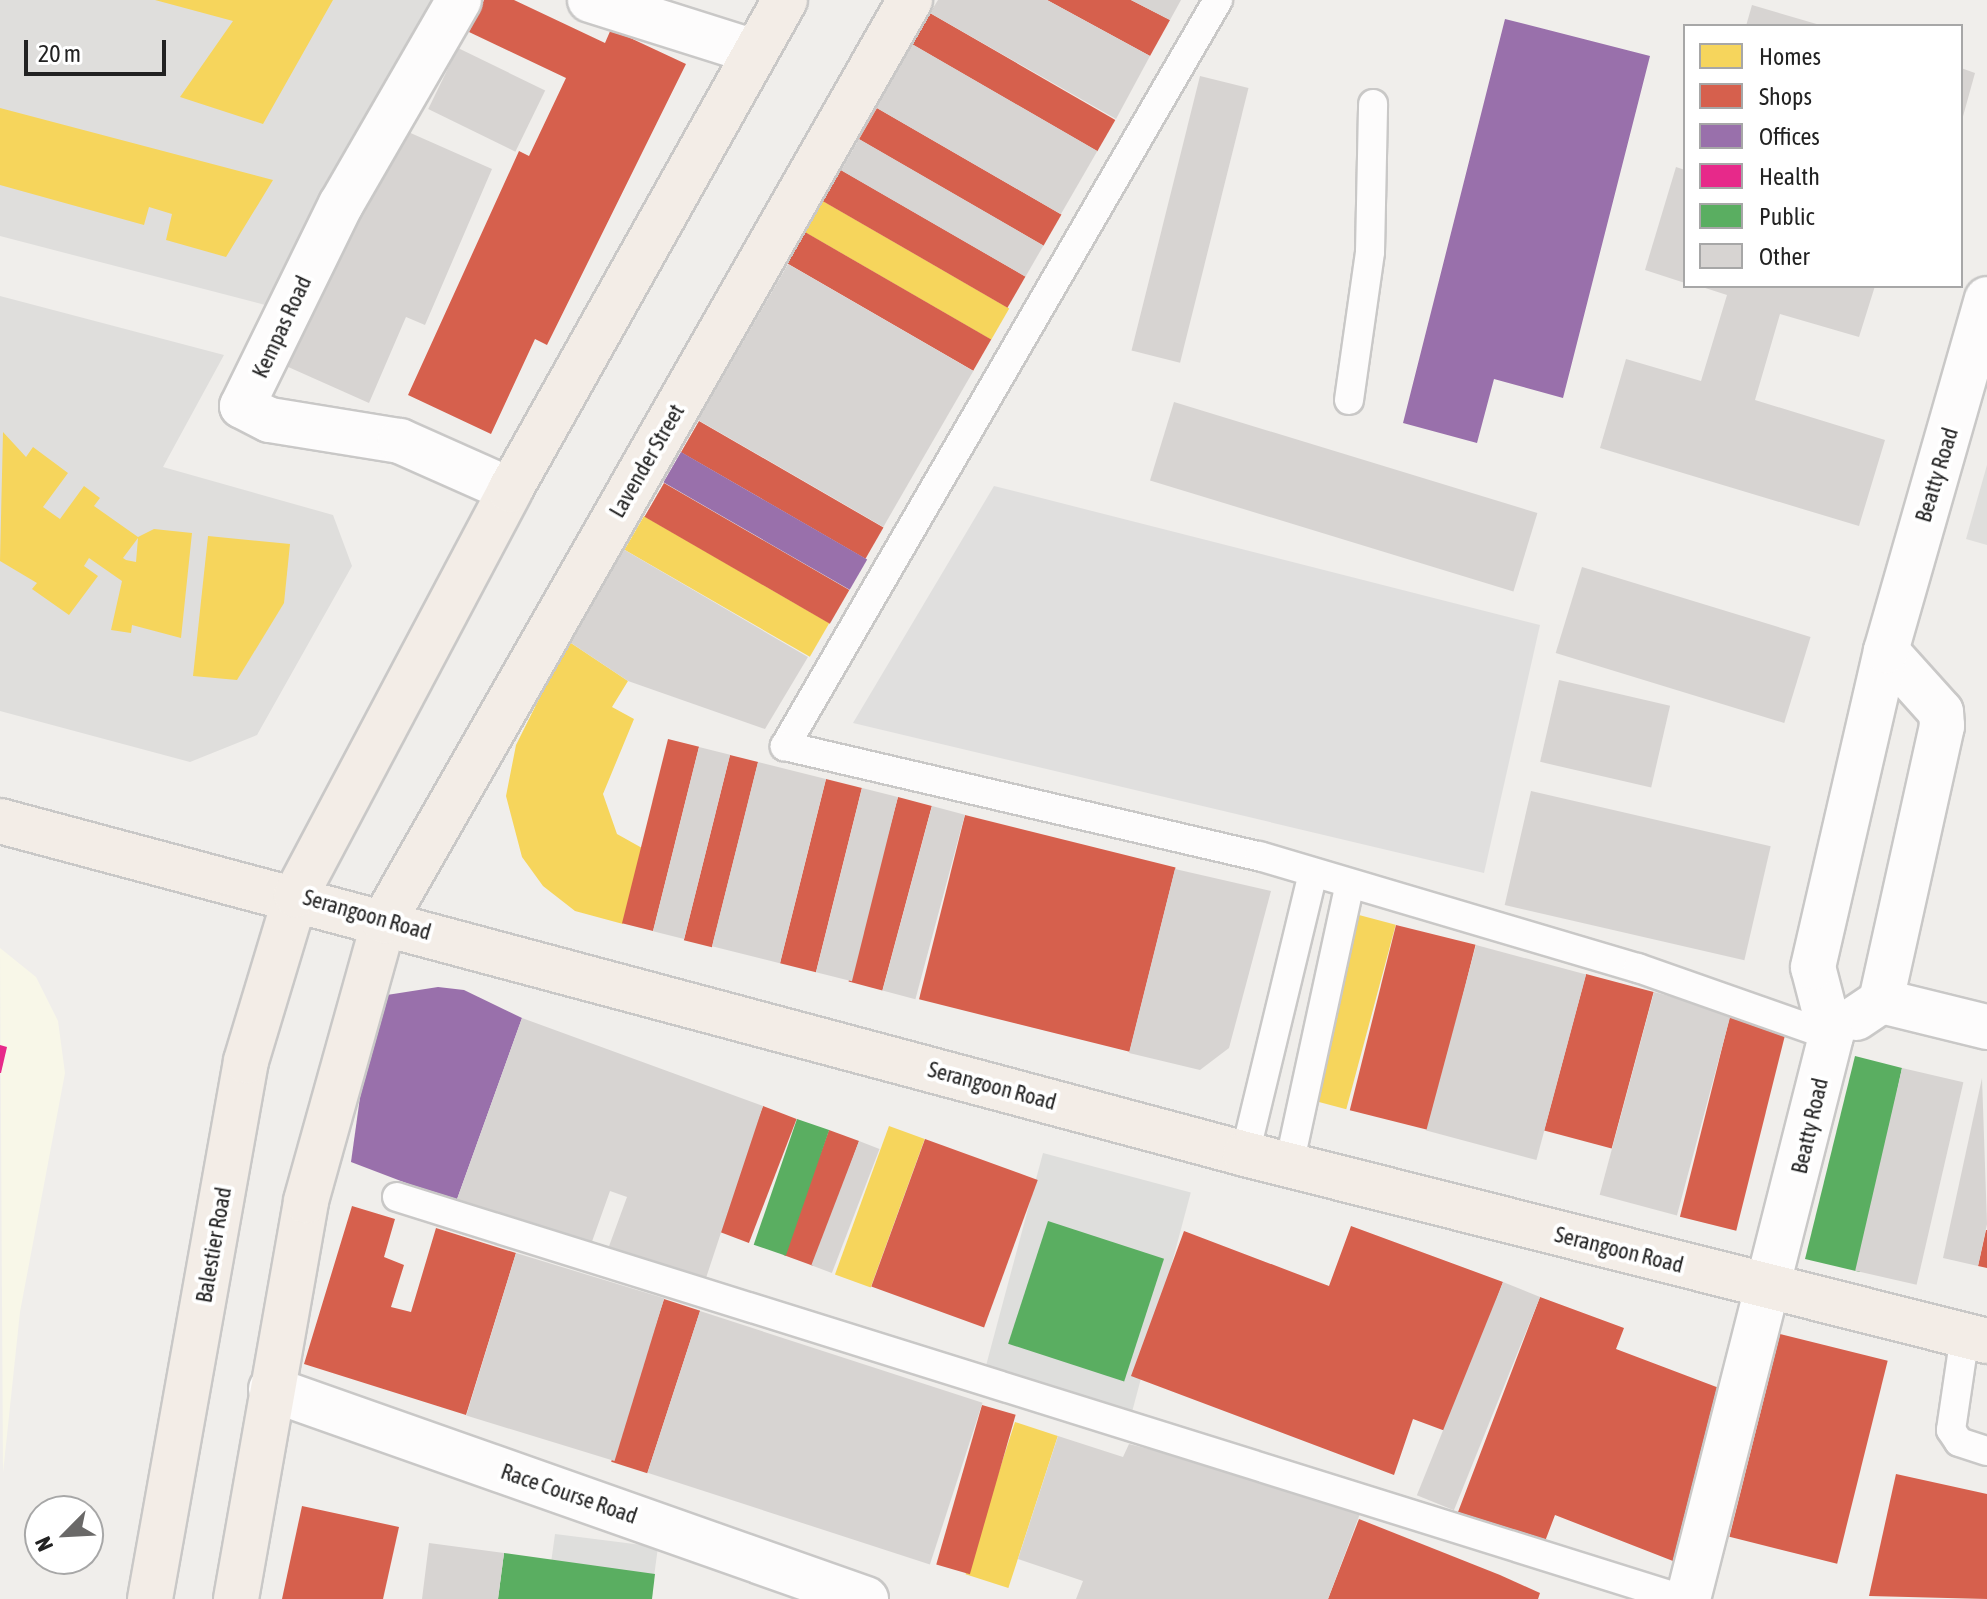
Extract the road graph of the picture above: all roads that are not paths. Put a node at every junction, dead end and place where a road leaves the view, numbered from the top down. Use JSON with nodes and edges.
{"nodes":[{"id":1,"x":459,"y":0,"type":"edge"},
{"id":2,"x":590,"y":0,"type":"edge"},
{"id":3,"x":785,"y":0,"type":"edge"},
{"id":4,"x":910,"y":0,"type":"edge"},
{"id":5,"x":1218,"y":0,"type":"edge"},
{"id":6,"x":755,"y":52,"type":"junction"},
{"id":7,"x":1373,"y":104,"type":"dead end"},
{"id":8,"x":1987,"y":299,"type":"edge"},
{"id":9,"x":1349,"y":400,"type":"dead end"},
{"id":10,"x":510,"y":490,"type":"junction"},
{"id":11,"x":1886,"y":651,"type":"junction"},
{"id":12,"x":0,"y":821,"type":"edge"},
{"id":13,"x":1312,"y":876,"type":"junction"},
{"id":14,"x":1349,"y":887,"type":"junction"},
{"id":15,"x":296,"y":895,"type":"junction"},
{"id":16,"x":384,"y":921,"type":"junction"},
{"id":17,"x":1881,"y":1001,"type":"junction"},
{"id":18,"x":1987,"y":1027,"type":"edge"},
{"id":19,"x":1831,"y":1036,"type":"junction"},
{"id":20,"x":1245,"y":1154,"type":"junction"},
{"id":21,"x":1289,"y":1165,"type":"junction"},
{"id":22,"x":397,"y":1197,"type":"dead end"},
{"id":23,"x":1771,"y":1290,"type":"junction"},
{"id":24,"x":1976,"y":1338,"type":"edge"},
{"id":25,"x":271,"y":1389,"type":"junction"},
{"id":26,"x":1987,"y":1451,"type":"edge"},
{"id":27,"x":150,"y":1599,"type":"edge"},
{"id":28,"x":236,"y":1599,"type":"edge"},
{"id":29,"x":866,"y":1599,"type":"edge"},
{"id":30,"x":1682,"y":1599,"type":"edge"},
{"id":31,"x":1688,"y":1599,"type":"edge"}],
"edges":[{"from":1,"to":10,"type":"street","name":"Kempas Road"},
{"from":2,"to":6,"type":"street"},
{"from":3,"to":6,"type":"main road"},
{"from":4,"to":16,"type":"main road","name":"Lavender Street"},
{"from":5,"to":13,"type":"lane"},
{"from":6,"to":10,"type":"main road"},
{"from":7,"to":9,"type":"lane"},
{"from":8,"to":11,"type":"street","name":"Beatty Road"},
{"from":10,"to":15,"type":"main road"},
{"from":11,"to":17,"type":"street"},
{"from":11,"to":19,"type":"street","name":"Beatty Road"},
{"from":12,"to":15,"type":"main road","name":"Serangoon Road"},
{"from":13,"to":14,"type":"lane"},
{"from":13,"to":20,"type":"lane"},
{"from":14,"to":19,"type":"lane"},
{"from":14,"to":21,"type":"lane"},
{"from":15,"to":16,"type":"main road","name":"Serangoon Road"},
{"from":15,"to":27,"type":"main road","name":"Balestier Road"},
{"from":16,"to":20,"type":"main road","name":"Serangoon Road"},
{"from":16,"to":25,"type":"main road"},
{"from":17,"to":18,"type":"street"},
{"from":17,"to":19,"type":"street"},
{"from":19,"to":23,"type":"street","name":"Beatty Road"},
{"from":20,"to":21,"type":"main road","name":"Serangoon Road"},
{"from":21,"to":23,"type":"main road","name":"Serangoon Road"},
{"from":22,"to":30,"type":"lane"},
{"from":23,"to":24,"type":"main road","name":"Serangoon Road"},
{"from":23,"to":31,"type":"street","name":"Beatty Road"},
{"from":24,"to":26,"type":"lane"},
{"from":25,"to":28,"type":"main road"},
{"from":25,"to":29,"type":"street","name":"Race Course Road"}]}
